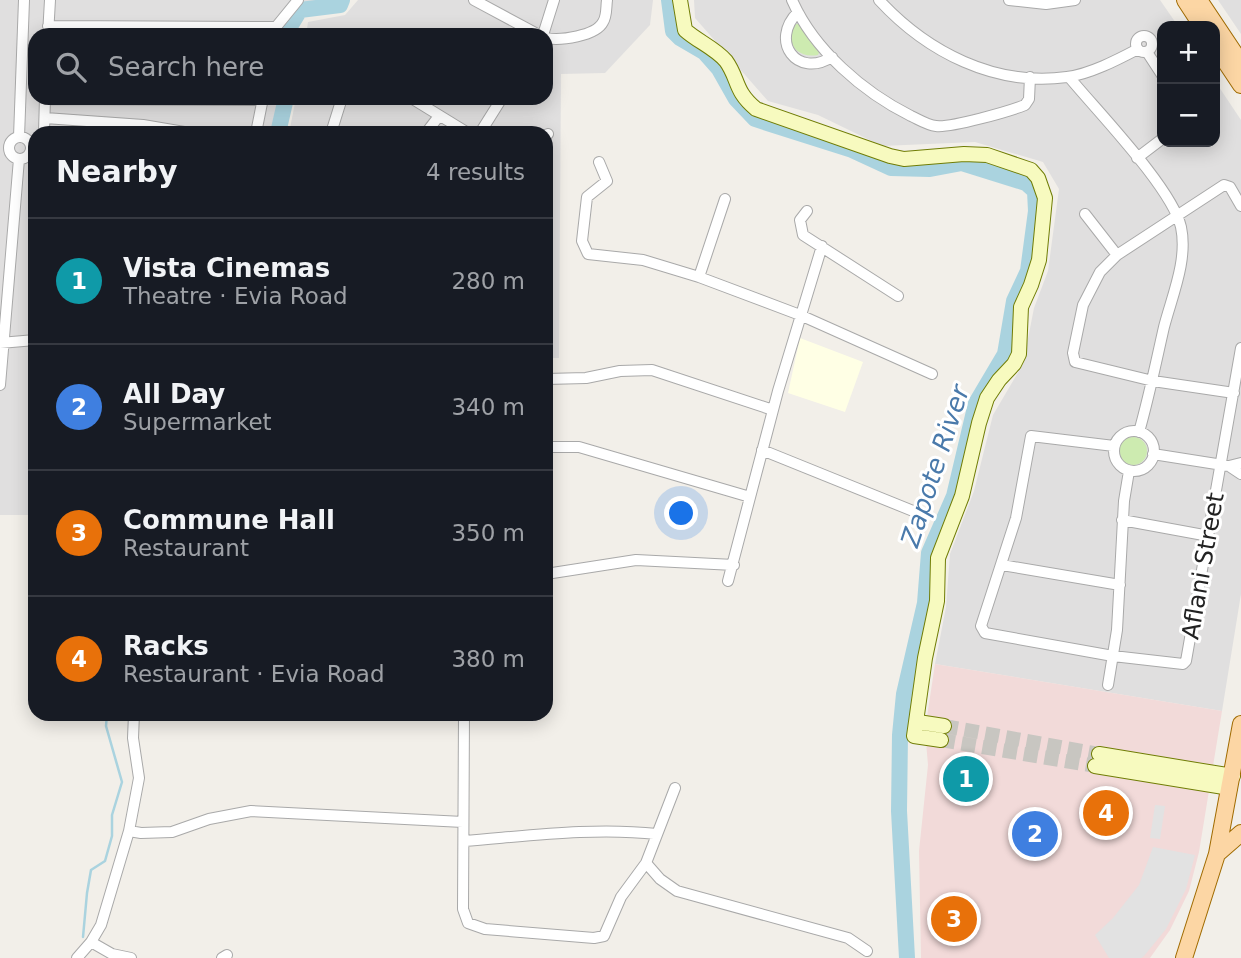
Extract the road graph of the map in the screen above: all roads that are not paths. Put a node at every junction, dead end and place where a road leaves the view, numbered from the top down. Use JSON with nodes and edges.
{"nodes":[{"id":1,"x":24,"y":0,"type":"edge"},
{"id":2,"x":50,"y":0,"type":"edge"},
{"id":3,"x":298,"y":0,"type":"edge"},
{"id":4,"x":474,"y":0,"type":"edge"},
{"id":5,"x":554,"y":0,"type":"edge"},
{"id":6,"x":607,"y":0,"type":"edge"},
{"id":7,"x":680,"y":0,"type":"edge"},
{"id":8,"x":792,"y":0,"type":"edge"},
{"id":9,"x":878,"y":0,"type":"edge"},
{"id":10,"x":1009,"y":0,"type":"edge"},
{"id":11,"x":1075,"y":0,"type":"edge"},
{"id":12,"x":1185,"y":0,"type":"edge"},
{"id":13,"x":1199,"y":0,"type":"edge"},
{"id":14,"x":1028,"y":1,"type":"edge"},
{"id":15,"x":798,"y":12,"type":"junction"},
{"id":16,"x":1199,"y":21,"type":"edge"},
{"id":17,"x":48,"y":28,"type":"edge"},
{"id":18,"x":276,"y":28,"type":"edge"},
{"id":19,"x":527,"y":28,"type":"edge"},
{"id":20,"x":545,"y":28,"type":"edge"},
{"id":21,"x":553,"y":37,"type":"edge"},
{"id":22,"x":1220,"y":54,"type":"edge"},
{"id":23,"x":832,"y":57,"type":"junction"},
{"id":24,"x":1241,"y":63,"type":"edge"},
{"id":25,"x":1157,"y":69,"type":"edge"},
{"id":26,"x":1030,"y":77,"type":"junction"},
{"id":27,"x":1069,"y":77,"type":"junction"},
{"id":28,"x":1241,"y":85,"type":"edge"},
{"id":29,"x":45,"y":105,"type":"edge"},
{"id":30,"x":262,"y":105,"type":"edge"},
{"id":31,"x":340,"y":105,"type":"edge"},
{"id":32,"x":422,"y":105,"type":"edge"},
{"id":33,"x":498,"y":105,"type":"edge"},
{"id":34,"x":439,"y":116,"type":"junction"},
{"id":35,"x":45,"y":118,"type":"junction"},
{"id":36,"x":44,"y":126,"type":"edge"},
{"id":37,"x":149,"y":126,"type":"edge"},
{"id":38,"x":257,"y":126,"type":"edge"},
{"id":39,"x":333,"y":126,"type":"edge"},
{"id":40,"x":431,"y":126,"type":"edge"},
{"id":41,"x":456,"y":126,"type":"edge"},
{"id":42,"x":484,"y":126,"type":"edge"},
{"id":43,"x":19,"y":137,"type":"junction"},
{"id":44,"x":28,"y":140,"type":"edge"},
{"id":45,"x":4,"y":143,"type":"edge"},
{"id":46,"x":1157,"y":143,"type":"edge"},
{"id":47,"x":28,"y":155,"type":"edge"},
{"id":48,"x":1137,"y":158,"type":"junction"},
{"id":49,"x":19,"y":159,"type":"junction"},
{"id":50,"x":599,"y":162,"type":"dead end"},
{"id":51,"x":725,"y":199,"type":"dead end"},
{"id":52,"x":1241,"y":206,"type":"edge"},
{"id":53,"x":807,"y":211,"type":"dead end"},
{"id":54,"x":1085,"y":214,"type":"dead end"},
{"id":55,"x":1177,"y":215,"type":"junction"},
{"id":56,"x":822,"y":246,"type":"junction"},
{"id":57,"x":1117,"y":255,"type":"junction"},
{"id":58,"x":4,"y":276,"type":"edge"},
{"id":59,"x":698,"y":277,"type":"junction"},
{"id":60,"x":898,"y":296,"type":"dead end"},
{"id":61,"x":1156,"y":307,"type":"dead end"},
{"id":62,"x":1169,"y":309,"type":"junction"},
{"id":63,"x":800,"y":315,"type":"junction"},
{"id":64,"x":28,"y":341,"type":"edge"},
{"id":65,"x":1,"y":343,"type":"edge"},
{"id":66,"x":1241,"y":348,"type":"edge"},
{"id":67,"x":932,"y":374,"type":"dead end"},
{"id":68,"x":553,"y":379,"type":"edge"},
{"id":69,"x":1153,"y":381,"type":"junction"},
{"id":70,"x":0,"y":385,"type":"edge"},
{"id":71,"x":1234,"y":393,"type":"junction"},
{"id":72,"x":773,"y":410,"type":"junction"},
{"id":73,"x":1139,"y":432,"type":"junction"},
{"id":74,"x":1114,"y":446,"type":"junction"},
{"id":75,"x":553,"y":447,"type":"edge"},
{"id":76,"x":762,"y":450,"type":"junction"},
{"id":77,"x":1153,"y":454,"type":"junction"},
{"id":78,"x":1241,"y":463,"type":"edge"},
{"id":79,"x":1225,"y":465,"type":"junction"},
{"id":80,"x":1129,"y":471,"type":"junction"},
{"id":81,"x":1241,"y":474,"type":"edge"},
{"id":82,"x":750,"y":497,"type":"junction"},
{"id":83,"x":923,"y":515,"type":"dead end"},
{"id":84,"x":1122,"y":520,"type":"junction"},
{"id":85,"x":1209,"y":536,"type":"junction"},
{"id":86,"x":734,"y":565,"type":"junction"},
{"id":87,"x":1002,"y":565,"type":"junction"},
{"id":88,"x":553,"y":573,"type":"edge"},
{"id":89,"x":728,"y":581,"type":"dead end"},
{"id":90,"x":1120,"y":585,"type":"junction"},
{"id":91,"x":1113,"y":656,"type":"junction"},
{"id":92,"x":1108,"y":685,"type":"dead end"},
{"id":93,"x":134,"y":721,"type":"edge"},
{"id":94,"x":464,"y":721,"type":"edge"},
{"id":95,"x":1241,"y":724,"type":"edge"},
{"id":96,"x":942,"y":733,"type":"tunnel mouth"},
{"id":97,"x":1097,"y":760,"type":"tunnel mouth"},
{"id":98,"x":1236,"y":780,"type":"edge"},
{"id":99,"x":675,"y":788,"type":"dead end"},
{"id":100,"x":464,"y":822,"type":"junction"},
{"id":101,"x":129,"y":831,"type":"junction"},
{"id":102,"x":1241,"y":833,"type":"edge"},
{"id":103,"x":657,"y":834,"type":"junction"},
{"id":104,"x":464,"y":841,"type":"junction"},
{"id":105,"x":1217,"y":854,"type":"junction"},
{"id":106,"x":646,"y":863,"type":"junction"},
{"id":107,"x":1192,"y":929,"type":"junction"},
{"id":108,"x":90,"y":942,"type":"junction"},
{"id":109,"x":867,"y":951,"type":"dead end"},
{"id":110,"x":76,"y":958,"type":"edge"},
{"id":111,"x":131,"y":958,"type":"edge"},
{"id":112,"x":1173,"y":958,"type":"edge"},
{"id":113,"x":1184,"y":958,"type":"edge"}],
"edges":[{"from":1,"to":43,"type":"street"},
{"from":2,"to":17,"type":"street"},
{"from":3,"to":18,"type":"street"},
{"from":4,"to":19,"type":"street"},
{"from":5,"to":20,"type":"street"},
{"from":6,"to":21,"type":"street"},
{"from":7,"to":96,"type":"street"},
{"from":8,"to":15,"type":"street"},
{"from":9,"to":26,"type":"street"},
{"from":10,"to":14,"type":"street"},
{"from":11,"to":14,"type":"street"},
{"from":12,"to":16,"type":"main road"},
{"from":13,"to":24,"type":"main road"},
{"from":15,"to":23,"type":"street"},
{"from":15,"to":23,"type":"street"},
{"from":22,"to":28,"type":"main road"},
{"from":23,"to":26,"type":"street"},
{"from":25,"to":27,"type":"street"},
{"from":26,"to":27,"type":"street"},
{"from":27,"to":48,"type":"street"},
{"from":29,"to":35,"type":"street"},
{"from":30,"to":38,"type":"street"},
{"from":31,"to":39,"type":"street"},
{"from":32,"to":34,"type":"street"},
{"from":33,"to":42,"type":"street"},
{"from":34,"to":40,"type":"street"},
{"from":34,"to":41,"type":"street"},
{"from":35,"to":36,"type":"street"},
{"from":35,"to":37,"type":"street"},
{"from":43,"to":44,"type":"street"},
{"from":43,"to":45,"type":"street"},
{"from":45,"to":49,"type":"street"},
{"from":46,"to":48,"type":"street"},
{"from":47,"to":49,"type":"street"},
{"from":48,"to":55,"type":"street"},
{"from":49,"to":58,"type":"street"},
{"from":50,"to":59,"type":"street"},
{"from":51,"to":59,"type":"street"},
{"from":52,"to":55,"type":"street"},
{"from":53,"to":56,"type":"street"},
{"from":54,"to":57,"type":"street"},
{"from":55,"to":57,"type":"street"},
{"from":55,"to":62,"type":"street"},
{"from":56,"to":60,"type":"street"},
{"from":56,"to":63,"type":"street"},
{"from":57,"to":69,"type":"street"},
{"from":58,"to":65,"type":"street"},
{"from":59,"to":63,"type":"street"},
{"from":61,"to":62,"type":"street"},
{"from":62,"to":69,"type":"street"},
{"from":63,"to":67,"type":"street"},
{"from":63,"to":72,"type":"street"},
{"from":64,"to":65,"type":"street"},
{"from":65,"to":70,"type":"street"},
{"from":66,"to":71,"type":"street","name":"Aflani Street"},
{"from":68,"to":72,"type":"street"},
{"from":69,"to":71,"type":"street"},
{"from":69,"to":73,"type":"street"},
{"from":71,"to":79,"type":"street","name":"Aflani Street"},
{"from":72,"to":76,"type":"street"},
{"from":73,"to":74,"type":"street"},
{"from":73,"to":77,"type":"street"},
{"from":74,"to":80,"type":"street"},
{"from":74,"to":87,"type":"street"},
{"from":75,"to":82,"type":"street"},
{"from":76,"to":82,"type":"street"},
{"from":76,"to":83,"type":"street"},
{"from":77,"to":79,"type":"street"},
{"from":77,"to":80,"type":"street"},
{"from":78,"to":79,"type":"street"},
{"from":79,"to":81,"type":"street"},
{"from":79,"to":85,"type":"street","name":"Aflani Street"},
{"from":80,"to":84,"type":"street"},
{"from":82,"to":86,"type":"street"},
{"from":84,"to":85,"type":"street"},
{"from":84,"to":90,"type":"street"},
{"from":85,"to":91,"type":"street","name":"Aflani Street"},
{"from":86,"to":88,"type":"street"},
{"from":86,"to":89,"type":"street"},
{"from":87,"to":90,"type":"street"},
{"from":87,"to":91,"type":"street"},
{"from":90,"to":91,"type":"street"},
{"from":91,"to":92,"type":"street"},
{"from":93,"to":101,"type":"street"},
{"from":94,"to":100,"type":"street"},
{"from":95,"to":98,"type":"main road"},
{"from":97,"to":98,"type":"street"},
{"from":98,"to":105,"type":"main road"},
{"from":99,"to":103,"type":"street"},
{"from":100,"to":101,"type":"street"},
{"from":100,"to":104,"type":"street"},
{"from":101,"to":108,"type":"street"},
{"from":102,"to":105,"type":"main road"},
{"from":103,"to":104,"type":"street"},
{"from":103,"to":106,"type":"street"},
{"from":104,"to":106,"type":"street"},
{"from":105,"to":107,"type":"main road"},
{"from":106,"to":109,"type":"street"},
{"from":107,"to":112,"type":"main road"},
{"from":107,"to":113,"type":"main road"},
{"from":108,"to":110,"type":"street"},
{"from":108,"to":111,"type":"street"}]}
